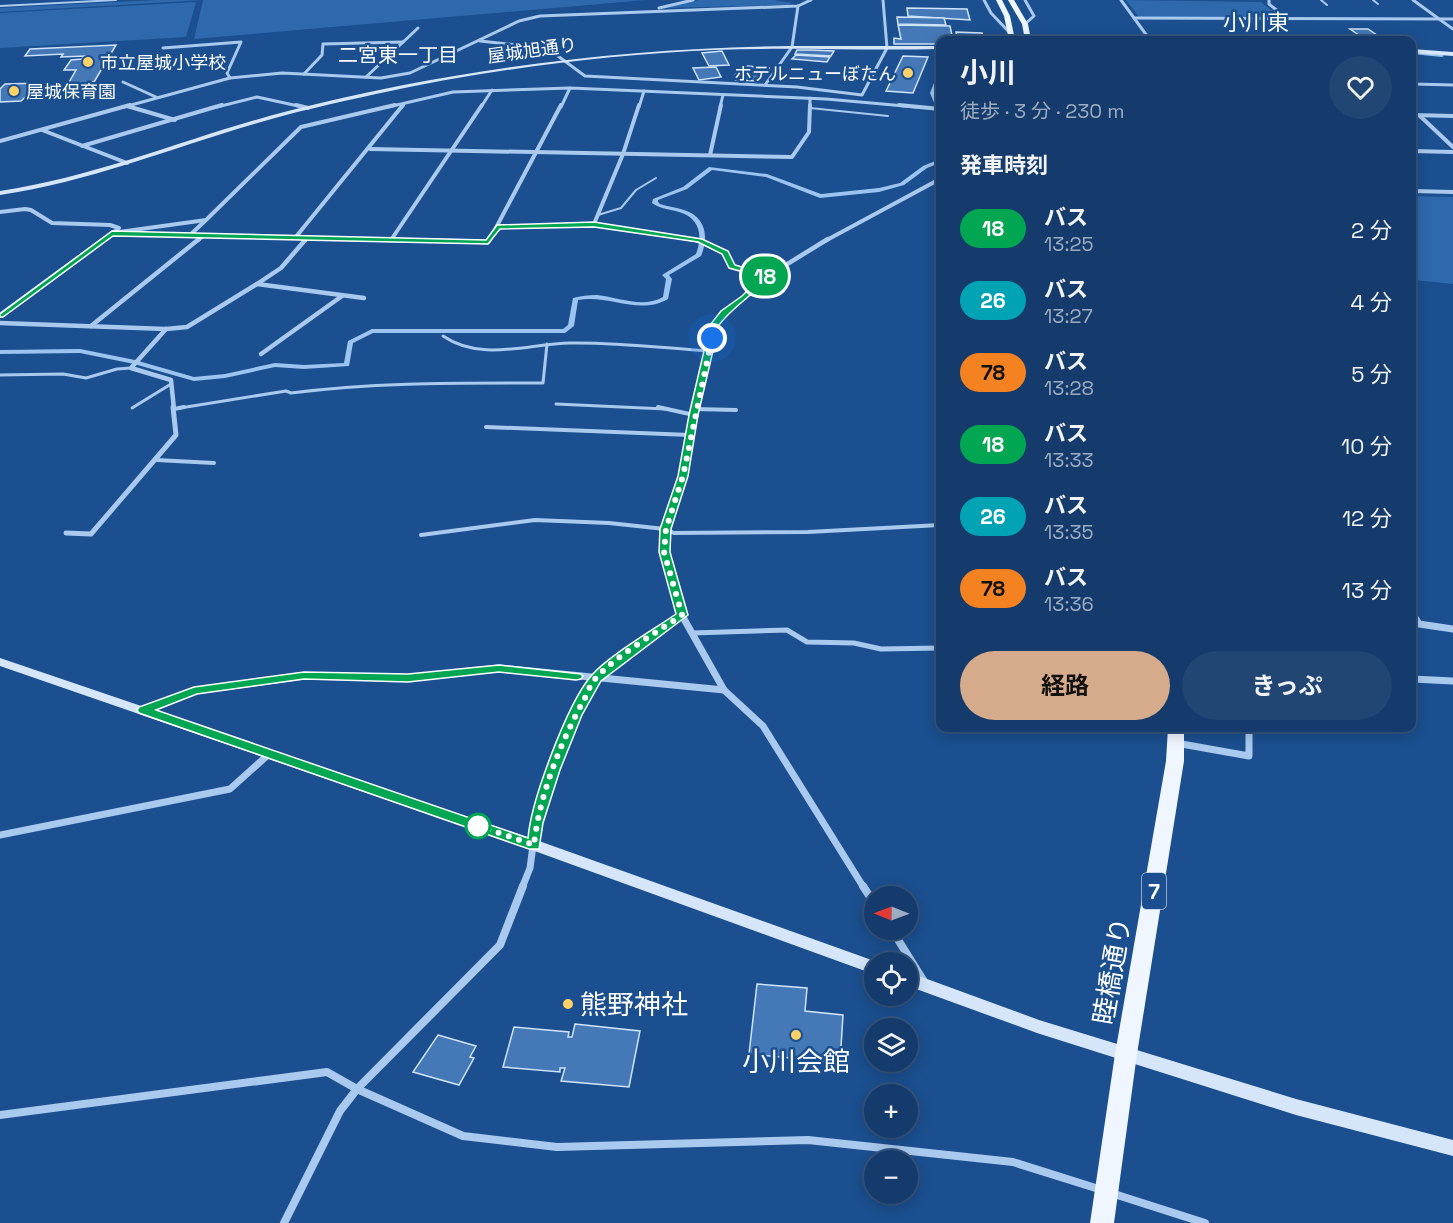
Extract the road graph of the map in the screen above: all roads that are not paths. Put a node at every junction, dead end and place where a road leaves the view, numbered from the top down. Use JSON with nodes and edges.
{"nodes":[{"id":1,"x":116,"y":0,"type":"edge"},
{"id":2,"x":693,"y":0,"type":"edge"},
{"id":3,"x":812,"y":0,"type":"edge"},
{"id":4,"x":883,"y":0,"type":"edge"},
{"id":5,"x":984,"y":0,"type":"edge"},
{"id":6,"x":999,"y":0,"type":"edge"},
{"id":7,"x":1011,"y":0,"type":"edge"},
{"id":8,"x":1025,"y":0,"type":"edge"},
{"id":9,"x":1121,"y":0,"type":"edge"},
{"id":10,"x":1269,"y":0,"type":"edge"},
{"id":11,"x":1321,"y":0,"type":"edge"},
{"id":12,"x":1373,"y":0,"type":"edge"},
{"id":13,"x":1413,"y":0,"type":"edge"},
{"id":14,"x":1378,"y":4,"type":"dead end"},
{"id":15,"x":1327,"y":5,"type":"dead end"},
{"id":16,"x":0,"y":6,"type":"edge"},
{"id":17,"x":798,"y":6,"type":"junction"},
{"id":18,"x":647,"y":11,"type":"junction"},
{"id":19,"x":1134,"y":18,"type":"junction"},
{"id":20,"x":1287,"y":19,"type":"junction"},
{"id":21,"x":1440,"y":19,"type":"junction"},
{"id":22,"x":1453,"y":19,"type":"edge"},
{"id":23,"x":1025,"y":24,"type":"junction"},
{"id":24,"x":418,"y":28,"type":"dead end"},
{"id":25,"x":1453,"y":29,"type":"edge"},
{"id":26,"x":1009,"y":32,"type":"junction"},
{"id":27,"x":1010,"y":36,"type":"edge"},
{"id":28,"x":1027,"y":36,"type":"edge"},
{"id":29,"x":1147,"y":36,"type":"edge"},
{"id":30,"x":479,"y":41,"type":"junction"},
{"id":31,"x":403,"y":42,"type":"junction"},
{"id":32,"x":792,"y":47,"type":"junction"},
{"id":33,"x":163,"y":48,"type":"dead end"},
{"id":34,"x":887,"y":48,"type":"junction"},
{"id":35,"x":936,"y":48,"type":"edge"},
{"id":36,"x":1416,"y":53,"type":"edge"},
{"id":37,"x":1453,"y":56,"type":"edge"},
{"id":38,"x":563,"y":61,"type":"junction"},
{"id":39,"x":304,"y":75,"type":"junction"},
{"id":40,"x":230,"y":78,"type":"junction"},
{"id":41,"x":366,"y":78,"type":"junction"},
{"id":42,"x":123,"y":82,"type":"dead end"},
{"id":43,"x":1416,"y":84,"type":"edge"},
{"id":44,"x":765,"y":85,"type":"junction"},
{"id":45,"x":1453,"y":85,"type":"edge"},
{"id":46,"x":570,"y":88,"type":"junction"},
{"id":47,"x":492,"y":90,"type":"junction"},
{"id":48,"x":644,"y":91,"type":"junction"},
{"id":49,"x":723,"y":94,"type":"junction"},
{"id":50,"x":157,"y":97,"type":"junction"},
{"id":51,"x":810,"y":98,"type":"junction"},
{"id":52,"x":405,"y":103,"type":"junction"},
{"id":53,"x":126,"y":106,"type":"junction"},
{"id":54,"x":308,"y":108,"type":"junction"},
{"id":55,"x":810,"y":108,"type":"junction"},
{"id":56,"x":936,"y":108,"type":"edge"},
{"id":57,"x":888,"y":116,"type":"dead end"},
{"id":58,"x":1416,"y":116,"type":"edge"},
{"id":59,"x":1420,"y":116,"type":"junction"},
{"id":60,"x":1453,"y":116,"type":"edge"},
{"id":61,"x":175,"y":120,"type":"junction"},
{"id":62,"x":41,"y":130,"type":"junction"},
{"id":63,"x":0,"y":141,"type":"edge"},
{"id":64,"x":82,"y":146,"type":"junction"},
{"id":65,"x":1453,"y":147,"type":"edge"},
{"id":66,"x":370,"y":149,"type":"junction"},
{"id":67,"x":452,"y":150,"type":"junction"},
{"id":68,"x":1416,"y":151,"type":"edge"},
{"id":69,"x":538,"y":152,"type":"junction"},
{"id":70,"x":1453,"y":152,"type":"edge"},
{"id":71,"x":623,"y":154,"type":"junction"},
{"id":72,"x":710,"y":155,"type":"junction"},
{"id":73,"x":127,"y":163,"type":"junction"},
{"id":74,"x":656,"y":178,"type":"dead end"},
{"id":75,"x":936,"y":181,"type":"edge"},
{"id":76,"x":1416,"y":192,"type":"edge"},
{"id":77,"x":1453,"y":192,"type":"edge"},
{"id":78,"x":0,"y":193,"type":"edge"},
{"id":79,"x":0,"y":212,"type":"edge"},
{"id":80,"x":598,"y":215,"type":"junction"},
{"id":81,"x":206,"y":220,"type":"junction"},
{"id":82,"x":594,"y":224,"type":"junction"},
{"id":83,"x":497,"y":227,"type":"junction"},
{"id":84,"x":112,"y":233,"type":"junction"},
{"id":85,"x":190,"y":235,"type":"junction"},
{"id":86,"x":203,"y":236,"type":"junction"},
{"id":87,"x":295,"y":238,"type":"junction"},
{"id":88,"x":308,"y":238,"type":"junction"},
{"id":89,"x":391,"y":240,"type":"junction"},
{"id":90,"x":766,"y":276,"type":"junction"},
{"id":91,"x":257,"y":284,"type":"junction"},
{"id":92,"x":342,"y":295,"type":"junction"},
{"id":93,"x":364,"y":298,"type":"dead end"},
{"id":94,"x":0,"y":315,"type":"edge"},
{"id":95,"x":0,"y":323,"type":"edge"},
{"id":96,"x":91,"y":326,"type":"junction"},
{"id":97,"x":166,"y":329,"type":"junction"},
{"id":98,"x":443,"y":336,"type":"dead end"},
{"id":99,"x":548,"y":344,"type":"junction"},
{"id":100,"x":709,"y":351,"type":"junction"},
{"id":101,"x":261,"y":354,"type":"dead end"},
{"id":102,"x":132,"y":367,"type":"junction"},
{"id":103,"x":0,"y":375,"type":"edge"},
{"id":104,"x":171,"y":384,"type":"junction"},
{"id":105,"x":556,"y":404,"type":"dead end"},
{"id":106,"x":132,"y":408,"type":"dead end"},
{"id":107,"x":174,"y":409,"type":"junction"},
{"id":108,"x":696,"y":409,"type":"junction"},
{"id":109,"x":736,"y":410,"type":"dead end"},
{"id":110,"x":694,"y":415,"type":"junction"},
{"id":111,"x":486,"y":427,"type":"dead end"},
{"id":112,"x":690,"y":435,"type":"junction"},
{"id":113,"x":156,"y":460,"type":"junction"},
{"id":114,"x":214,"y":463,"type":"dead end"},
{"id":115,"x":936,"y":525,"type":"edge"},
{"id":116,"x":666,"y":529,"type":"junction"},
{"id":117,"x":66,"y":533,"type":"dead end"},
{"id":118,"x":421,"y":535,"type":"dead end"},
{"id":119,"x":682,"y":615,"type":"junction"},
{"id":120,"x":1416,"y":619,"type":"edge"},
{"id":121,"x":1453,"y":628,"type":"edge"},
{"id":122,"x":692,"y":633,"type":"junction"},
{"id":123,"x":936,"y":648,"type":"edge"},
{"id":124,"x":0,"y":662,"type":"edge"},
{"id":125,"x":596,"y":678,"type":"junction"},
{"id":126,"x":1416,"y":679,"type":"edge"},
{"id":127,"x":1453,"y":681,"type":"edge"},
{"id":128,"x":724,"y":690,"type":"junction"},
{"id":129,"x":144,"y":710,"type":"junction"},
{"id":130,"x":1249,"y":732,"type":"edge"},
{"id":131,"x":1175,"y":735,"type":"edge"},
{"id":132,"x":270,"y":754,"type":"junction"},
{"id":133,"x":0,"y":835,"type":"edge"},
{"id":134,"x":534,"y":845,"type":"junction"},
{"id":135,"x":864,"y":887,"type":"edge"},
{"id":136,"x":898,"y":940,"type":"edge"},
{"id":137,"x":864,"y":963,"type":"edge"},
{"id":138,"x":918,"y":983,"type":"edge"},
{"id":139,"x":927,"y":986,"type":"junction"},
{"id":140,"x":1126,"y":1054,"type":"junction"},
{"id":141,"x":357,"y":1089,"type":"junction"},
{"id":142,"x":0,"y":1115,"type":"edge"},
{"id":143,"x":1453,"y":1148,"type":"edge"},
{"id":144,"x":1106,"y":1191,"type":"junction"},
{"id":145,"x":284,"y":1223,"type":"edge"},
{"id":146,"x":1102,"y":1223,"type":"edge"},
{"id":147,"x":1205,"y":1223,"type":"edge"}],
"edges":[{"from":1,"to":16,"type":"lane"},
{"from":2,"to":18,"type":"street"},
{"from":3,"to":17,"type":"street"},
{"from":4,"to":34,"type":"street"},
{"from":5,"to":26,"type":"street"},
{"from":6,"to":26,"type":"main road"},
{"from":7,"to":23,"type":"main road"},
{"from":8,"to":23,"type":"street"},
{"from":9,"to":19,"type":"street"},
{"from":10,"to":20,"type":"street"},
{"from":11,"to":15,"type":"lane"},
{"from":12,"to":14,"type":"lane"},
{"from":13,"to":21,"type":"street"},
{"from":17,"to":18,"type":"street"},
{"from":17,"to":32,"type":"street"},
{"from":18,"to":30,"type":"street"},
{"from":19,"to":20,"type":"street"},
{"from":19,"to":29,"type":"street"},
{"from":20,"to":21,"type":"street"},
{"from":21,"to":22,"type":"street"},
{"from":21,"to":25,"type":"street"},
{"from":23,"to":28,"type":"main road"},
{"from":24,"to":31,"type":"street"},
{"from":26,"to":27,"type":"main road"},
{"from":30,"to":38,"type":"street"},
{"from":30,"to":41,"type":"street"},
{"from":31,"to":39,"type":"street"},
{"from":31,"to":41,"type":"street"},
{"from":32,"to":34,"type":"street","name":"屋城旭通り"},
{"from":32,"to":38,"type":"street","name":"屋城旭通り"},
{"from":32,"to":44,"type":"street"},
{"from":33,"to":40,"type":"street"},
{"from":34,"to":35,"type":"street","name":"屋城旭通り"},
{"from":34,"to":44,"type":"street"},
{"from":36,"to":37,"type":"street"},
{"from":38,"to":44,"type":"street"},
{"from":38,"to":54,"type":"street","name":"屋城旭通り"},
{"from":39,"to":40,"type":"street"},
{"from":39,"to":41,"type":"street"},
{"from":40,"to":50,"type":"street"},
{"from":42,"to":50,"type":"street"},
{"from":43,"to":45,"type":"street"},
{"from":46,"to":47,"type":"street"},
{"from":46,"to":48,"type":"street"},
{"from":46,"to":69,"type":"street"},
{"from":47,"to":52,"type":"street"},
{"from":47,"to":67,"type":"street"},
{"from":48,"to":49,"type":"street"},
{"from":48,"to":71,"type":"street"},
{"from":49,"to":51,"type":"street"},
{"from":49,"to":72,"type":"street"},
{"from":50,"to":53,"type":"street"},
{"from":51,"to":55,"type":"street"},
{"from":51,"to":56,"type":"street"},
{"from":52,"to":66,"type":"street"},
{"from":52,"to":81,"type":"street"},
{"from":53,"to":61,"type":"street"},
{"from":53,"to":62,"type":"street"},
{"from":54,"to":61,"type":"street"},
{"from":54,"to":73,"type":"street","name":"屋城旭通り"},
{"from":55,"to":57,"type":"lane"},
{"from":55,"to":72,"type":"street"},
{"from":58,"to":59,"type":"street"},
{"from":59,"to":60,"type":"street"},
{"from":59,"to":65,"type":"street"},
{"from":61,"to":64,"type":"street"},
{"from":62,"to":63,"type":"street"},
{"from":62,"to":64,"type":"street"},
{"from":64,"to":73,"type":"street"},
{"from":66,"to":67,"type":"street"},
{"from":66,"to":87,"type":"street"},
{"from":67,"to":69,"type":"street"},
{"from":67,"to":89,"type":"street"},
{"from":68,"to":70,"type":"street"},
{"from":69,"to":71,"type":"street"},
{"from":69,"to":83,"type":"street"},
{"from":71,"to":72,"type":"street"},
{"from":71,"to":80,"type":"street"},
{"from":73,"to":78,"type":"street","name":"屋城旭通り"},
{"from":74,"to":80,"type":"lane"},
{"from":75,"to":90,"type":"street"},
{"from":76,"to":77,"type":"street"},
{"from":79,"to":84,"type":"street"},
{"from":80,"to":82,"type":"street"},
{"from":81,"to":84,"type":"street"},
{"from":81,"to":85,"type":"street"},
{"from":82,"to":83,"type":"street"},
{"from":82,"to":90,"type":"street"},
{"from":83,"to":89,"type":"street"},
{"from":84,"to":85,"type":"street"},
{"from":84,"to":94,"type":"street"},
{"from":85,"to":86,"type":"street"},
{"from":86,"to":87,"type":"street"},
{"from":86,"to":96,"type":"street"},
{"from":87,"to":88,"type":"street"},
{"from":88,"to":89,"type":"street"},
{"from":88,"to":91,"type":"street"},
{"from":90,"to":100,"type":"street"},
{"from":91,"to":92,"type":"street"},
{"from":91,"to":97,"type":"street"},
{"from":92,"to":93,"type":"street"},
{"from":92,"to":101,"type":"street"},
{"from":95,"to":96,"type":"street"},
{"from":96,"to":97,"type":"street"},
{"from":97,"to":102,"type":"street"},
{"from":98,"to":99,"type":"lane"},
{"from":99,"to":100,"type":"lane"},
{"from":99,"to":107,"type":"lane"},
{"from":100,"to":108,"type":"street"},
{"from":102,"to":103,"type":"lane"},
{"from":102,"to":104,"type":"street"},
{"from":104,"to":106,"type":"lane"},
{"from":104,"to":107,"type":"street"},
{"from":105,"to":110,"type":"lane"},
{"from":107,"to":113,"type":"street"},
{"from":108,"to":109,"type":"lane"},
{"from":108,"to":110,"type":"street"},
{"from":110,"to":112,"type":"street"},
{"from":111,"to":112,"type":"lane"},
{"from":112,"to":116,"type":"street"},
{"from":113,"to":114,"type":"lane"},
{"from":113,"to":117,"type":"street"},
{"from":115,"to":116,"type":"lane"},
{"from":116,"to":118,"type":"lane"},
{"from":116,"to":119,"type":"street"},
{"from":119,"to":122,"type":"street"},
{"from":119,"to":125,"type":"street"},
{"from":120,"to":121,"type":"street"},
{"from":122,"to":123,"type":"lane"},
{"from":122,"to":128,"type":"street"},
{"from":124,"to":129,"type":"street"},
{"from":125,"to":128,"type":"street"},
{"from":125,"to":129,"type":"street"},
{"from":125,"to":134,"type":"street"},
{"from":126,"to":127,"type":"street"},
{"from":128,"to":135,"type":"street"},
{"from":129,"to":132,"type":"street"},
{"from":130,"to":131,"type":"street"},
{"from":131,"to":140,"type":"main road","name":"睦橋通り","number":"7"},
{"from":132,"to":133,"type":"street"},
{"from":132,"to":134,"type":"street"},
{"from":134,"to":137,"type":"street"},
{"from":134,"to":141,"type":"street"},
{"from":136,"to":139,"type":"street"},
{"from":138,"to":139,"type":"street"},
{"from":139,"to":140,"type":"street"},
{"from":140,"to":143,"type":"street"},
{"from":140,"to":144,"type":"main road","name":"睦橋通り","number":"7"},
{"from":141,"to":142,"type":"street"},
{"from":141,"to":144,"type":"street"},
{"from":141,"to":145,"type":"street"},
{"from":144,"to":146,"type":"main road","name":"睦橋通り","number":"7"},
{"from":144,"to":147,"type":"street"}]}
